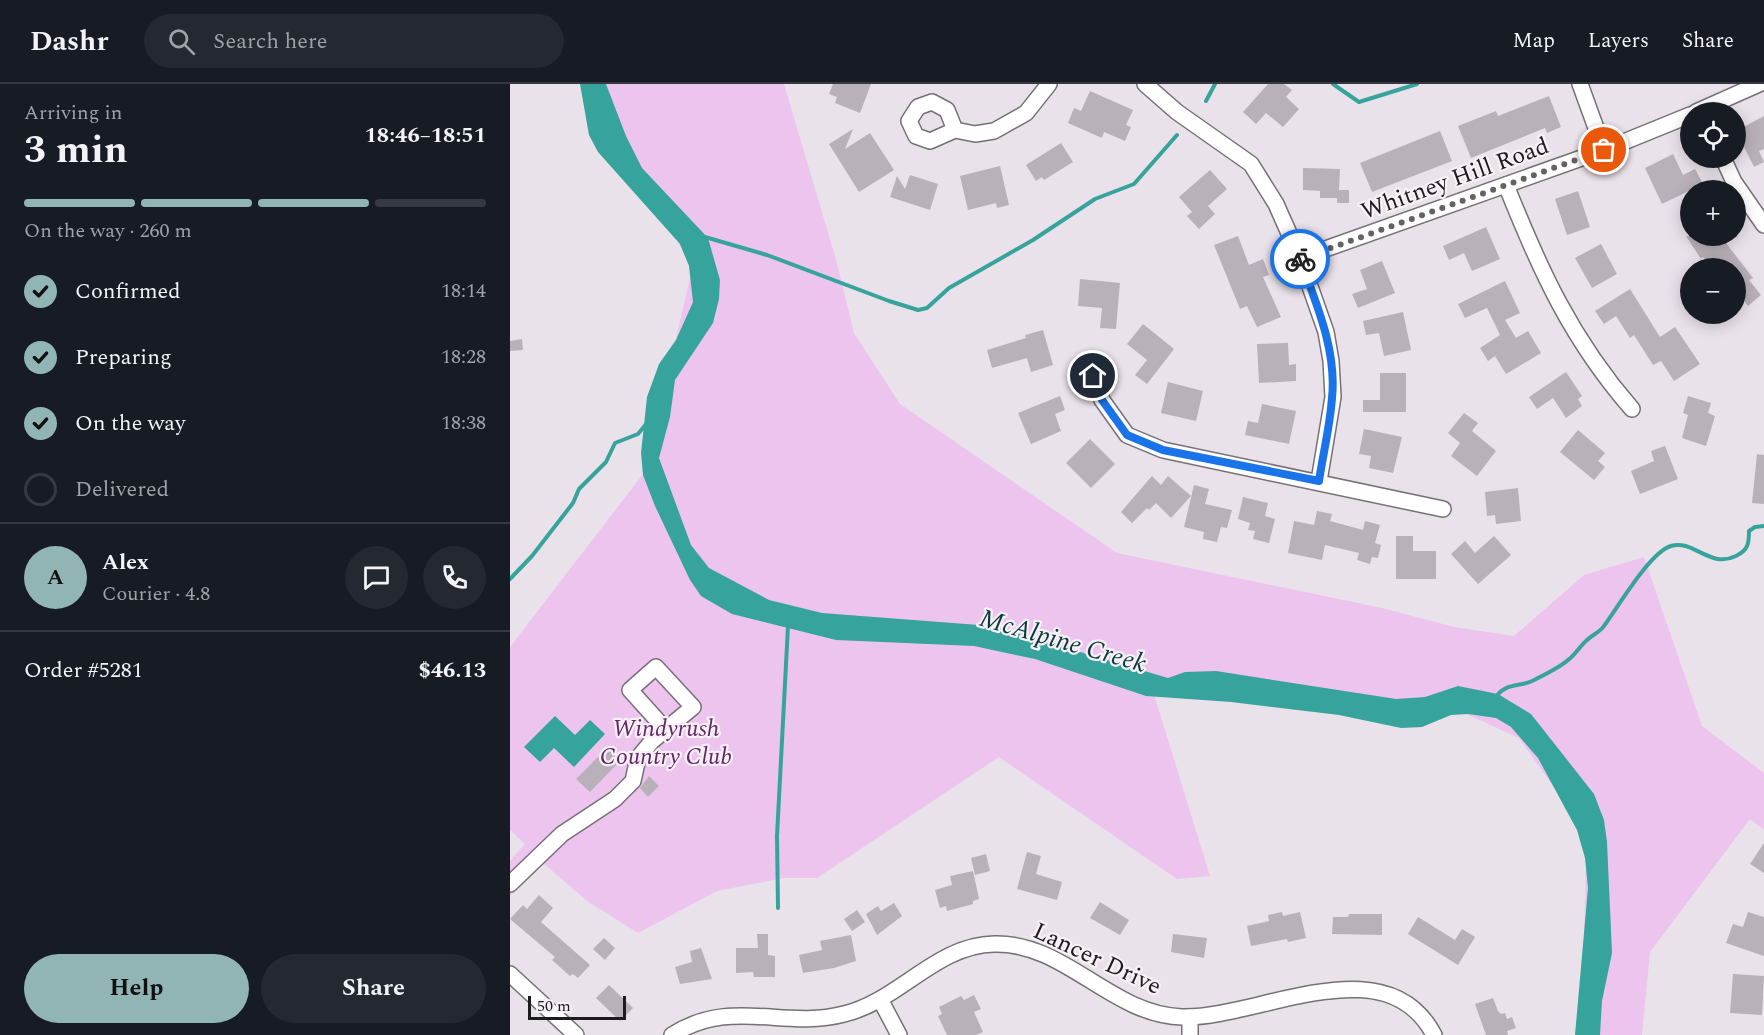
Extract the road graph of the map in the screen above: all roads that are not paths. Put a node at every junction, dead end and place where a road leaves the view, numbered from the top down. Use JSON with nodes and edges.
{"nodes":[{"id":1,"x":1049,"y":84,"type":"edge"},
{"id":2,"x":1145,"y":84,"type":"edge"},
{"id":3,"x":1580,"y":84,"type":"edge"},
{"id":4,"x":1759,"y":84,"type":"edge"},
{"id":5,"x":1720,"y":102,"type":"edge"},
{"id":6,"x":1680,"y":119,"type":"edge"},
{"id":7,"x":955,"y":130,"type":"dead end"},
{"id":8,"x":1604,"y":150,"type":"junction"},
{"id":9,"x":1728,"y":168,"type":"edge"},
{"id":10,"x":1506,"y":185,"type":"junction"},
{"id":11,"x":1764,"y":225,"type":"edge"},
{"id":12,"x":1300,"y":258,"type":"junction"},
{"id":13,"x":1092,"y":364,"type":"dead end"},
{"id":14,"x":1632,"y":409,"type":"dead end"},
{"id":15,"x":1319,"y":481,"type":"junction"},
{"id":16,"x":1443,"y":509,"type":"dead end"},
{"id":17,"x":666,"y":730,"type":"dead end"},
{"id":18,"x":510,"y":884,"type":"edge"},
{"id":19,"x":510,"y":974,"type":"edge"},
{"id":20,"x":881,"y":1001,"type":"junction"},
{"id":21,"x":1190,"y":1017,"type":"junction"},
{"id":22,"x":576,"y":1035,"type":"edge"},
{"id":23,"x":672,"y":1035,"type":"edge"},
{"id":24,"x":899,"y":1035,"type":"edge"},
{"id":25,"x":1190,"y":1035,"type":"edge"},
{"id":26,"x":1434,"y":1035,"type":"edge"}],
"edges":[{"from":1,"to":7,"type":"street"},
{"from":2,"to":12,"type":"street"},
{"from":3,"to":8,"type":"street"},
{"from":4,"to":5,"type":"street","name":"Whitney Hill Road"},
{"from":6,"to":8,"type":"street","name":"Whitney Hill Road"},
{"from":8,"to":10,"type":"street","name":"Whitney Hill Road"},
{"from":9,"to":11,"type":"street"},
{"from":10,"to":12,"type":"street","name":"Whitney Hill Road"},
{"from":10,"to":14,"type":"street"},
{"from":12,"to":15,"type":"street"},
{"from":13,"to":15,"type":"street"},
{"from":15,"to":16,"type":"street"},
{"from":17,"to":18,"type":"street"},
{"from":19,"to":22,"type":"street"},
{"from":20,"to":21,"type":"street","name":"Lancer Drive"},
{"from":20,"to":23,"type":"street","name":"Lancer Drive"},
{"from":20,"to":24,"type":"street"},
{"from":21,"to":25,"type":"street"},
{"from":21,"to":26,"type":"street","name":"Lancer Drive"}]}
